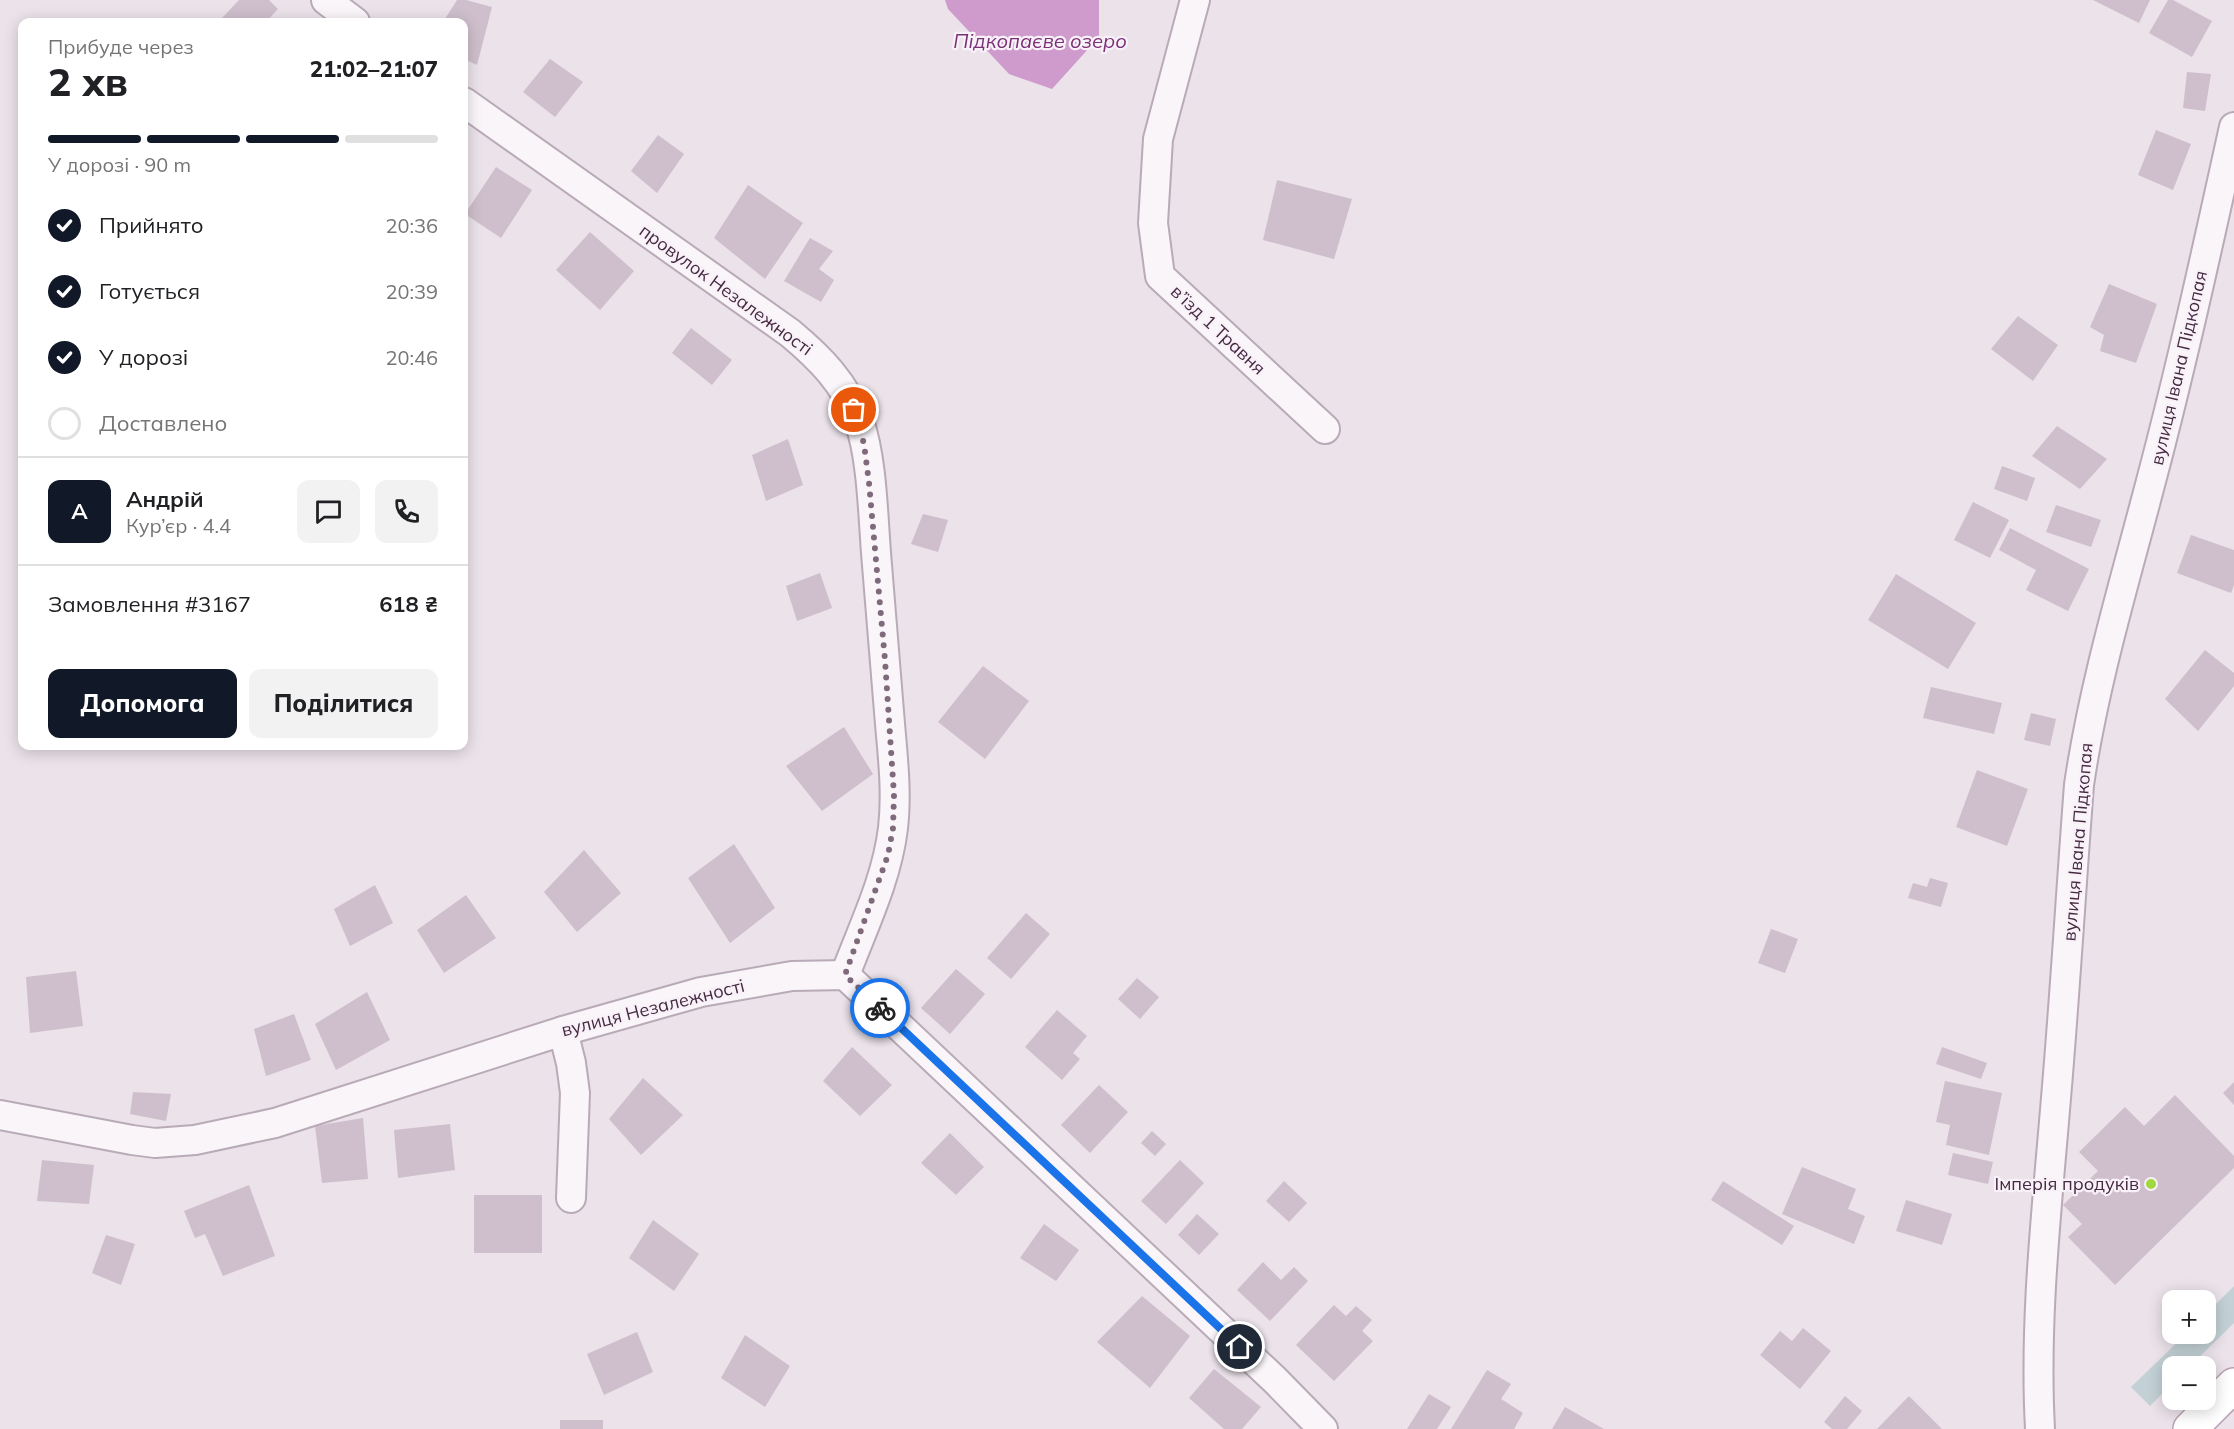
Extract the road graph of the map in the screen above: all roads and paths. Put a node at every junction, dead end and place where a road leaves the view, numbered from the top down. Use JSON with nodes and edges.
{"nodes":[{"id":1,"x":326,"y":0,"type":"edge"},
{"id":2,"x":1195,"y":0,"type":"edge"},
{"id":3,"x":350,"y":18,"type":"edge"},
{"id":4,"x":468,"y":105,"type":"edge"},
{"id":5,"x":2234,"y":127,"type":"edge"},
{"id":6,"x":1325,"y":429,"type":"dead end"},
{"id":7,"x":845,"y":975,"type":"junction"},
{"id":8,"x":562,"y":1031,"type":"junction"},
{"id":9,"x":0,"y":1115,"type":"edge"},
{"id":10,"x":571,"y":1198,"type":"dead end"},
{"id":11,"x":2234,"y":1385,"type":"edge"},
{"id":12,"x":1323,"y":1429,"type":"edge"},
{"id":13,"x":2040,"y":1429,"type":"edge"},
{"id":14,"x":2190,"y":1429,"type":"edge"}],
"edges":[{"from":1,"to":3,"type":"street"},
{"from":2,"to":6,"type":"street","name":"в’їзд 1 Травня"},
{"from":4,"to":7,"type":"street","name":"провулок Незалежності"},
{"from":5,"to":13,"type":"street","name":"вулиця Івана Підкопая"},
{"from":7,"to":8,"type":"street","name":"вулиця Незалежності"},
{"from":7,"to":12,"type":"street"},
{"from":8,"to":9,"type":"street","name":"вулиця Незалежності"},
{"from":8,"to":10,"type":"street"},
{"from":11,"to":14,"type":"main road"}]}
